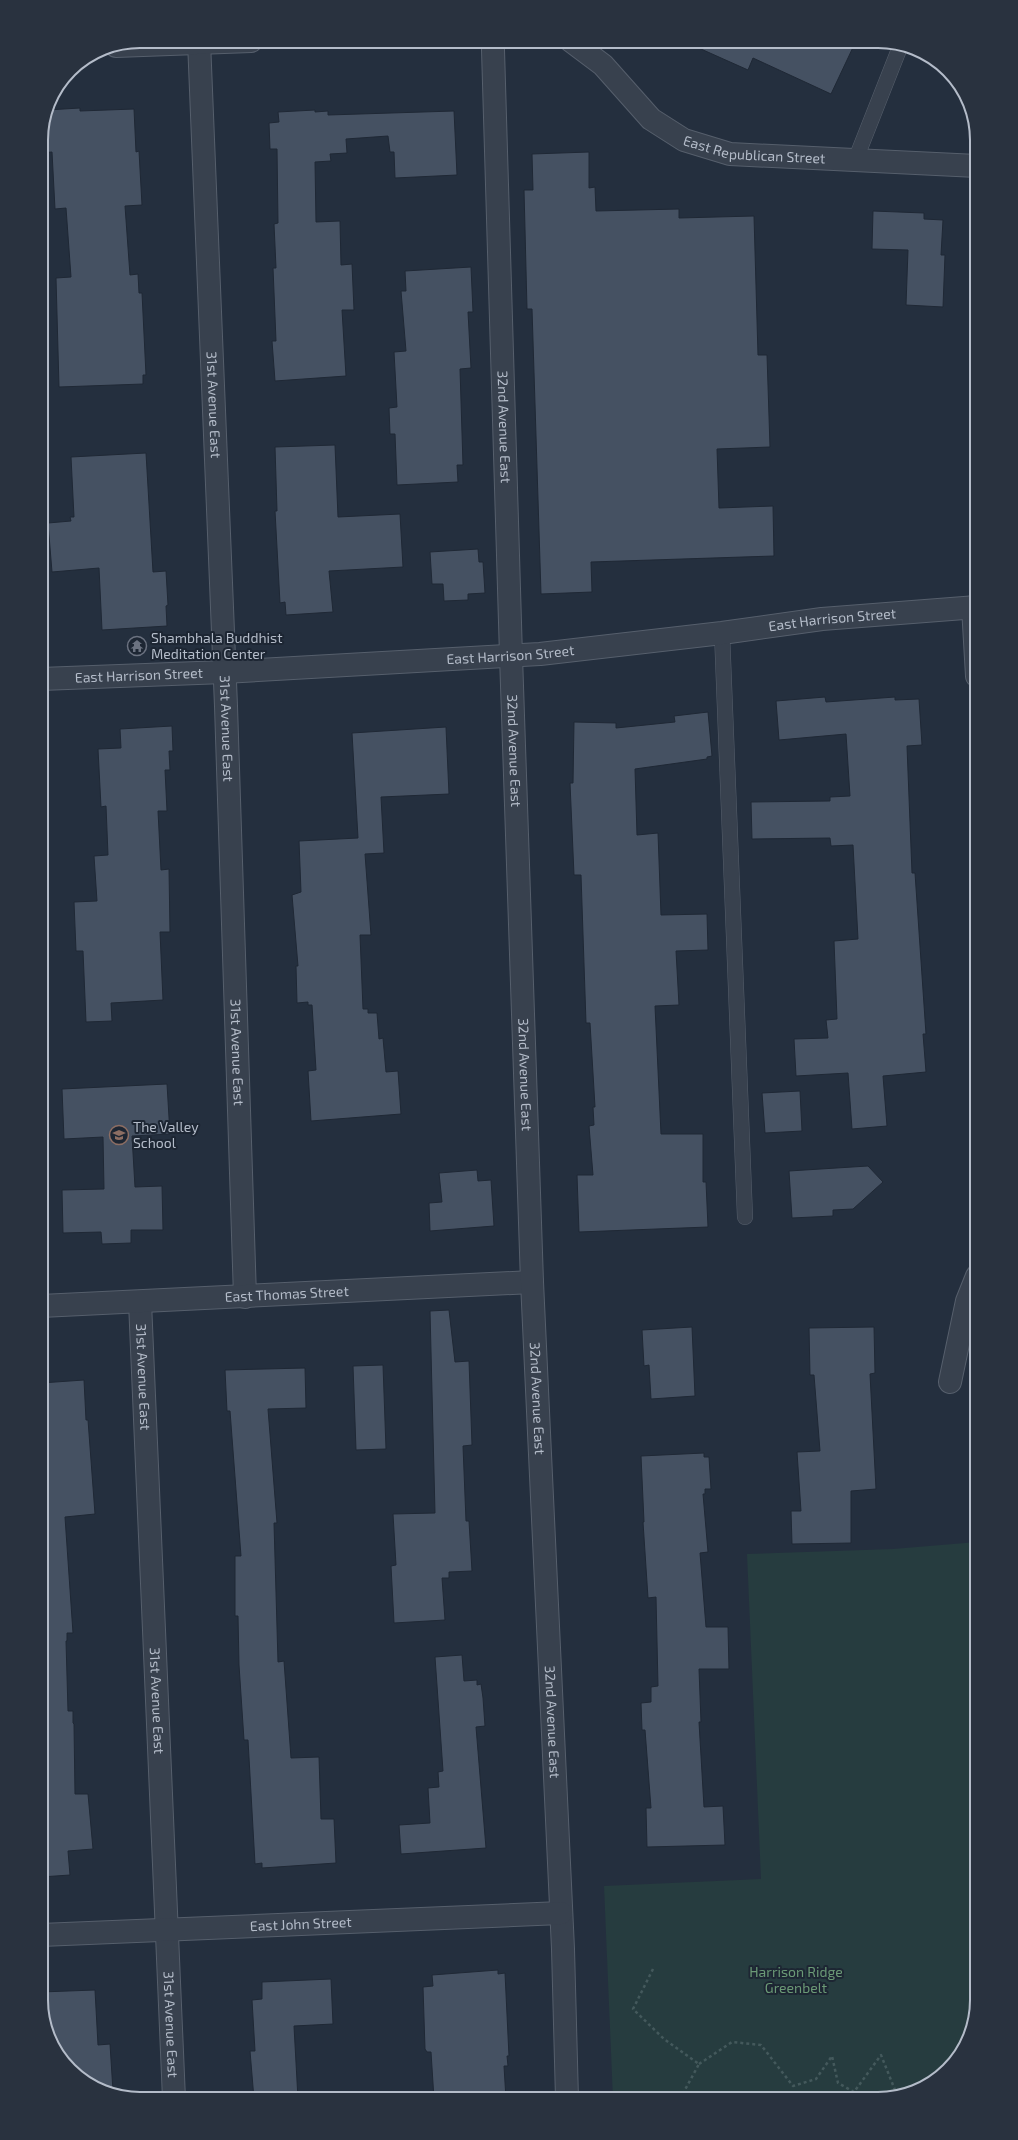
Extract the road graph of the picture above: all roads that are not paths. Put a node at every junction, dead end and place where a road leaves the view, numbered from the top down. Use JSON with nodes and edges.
{"nodes":[{"id":1,"x":199,"y":48,"type":"edge"},
{"id":2,"x":493,"y":48,"type":"edge"},
{"id":3,"x":580,"y":48,"type":"edge"},
{"id":4,"x":899,"y":51,"type":"edge"},
{"id":5,"x":855,"y":161,"type":"junction"},
{"id":6,"x":970,"y":166,"type":"edge"},
{"id":7,"x":970,"y":607,"type":"edge"},
{"id":8,"x":722,"y":633,"type":"junction"},
{"id":9,"x":511,"y":656,"type":"junction"},
{"id":10,"x":224,"y":672,"type":"junction"},
{"id":11,"x":48,"y":679,"type":"edge"},
{"id":12,"x":745,"y":1217,"type":"dead end"},
{"id":13,"x":532,"y":1282,"type":"junction"},
{"id":14,"x":970,"y":1294,"type":"edge"},
{"id":15,"x":245,"y":1297,"type":"junction"},
{"id":16,"x":140,"y":1302,"type":"junction"},
{"id":17,"x":48,"y":1306,"type":"edge"},
{"id":18,"x":950,"y":1382,"type":"dead end"},
{"id":19,"x":561,"y":1913,"type":"junction"},
{"id":20,"x":167,"y":1930,"type":"junction"},
{"id":21,"x":48,"y":1935,"type":"edge"},
{"id":22,"x":174,"y":2092,"type":"edge"},
{"id":23,"x":568,"y":2092,"type":"edge"}],
"edges":[{"from":1,"to":10,"type":"street","name":"31st Avenue East"},
{"from":2,"to":9,"type":"street","name":"32nd Avenue East"},
{"from":3,"to":5,"type":"street","name":"East Republican Street"},
{"from":4,"to":5,"type":"lane"},
{"from":5,"to":6,"type":"street","name":"East Republican Street"},
{"from":7,"to":8,"type":"street","name":"East Harrison Street"},
{"from":8,"to":9,"type":"street","name":"East Harrison Street"},
{"from":8,"to":12,"type":"lane"},
{"from":9,"to":10,"type":"street","name":"East Harrison Street"},
{"from":9,"to":13,"type":"street","name":"32nd Avenue East"},
{"from":10,"to":11,"type":"street","name":"East Harrison Street"},
{"from":10,"to":15,"type":"street","name":"31st Avenue East"},
{"from":13,"to":15,"type":"street","name":"East Thomas Street"},
{"from":13,"to":19,"type":"street","name":"32nd Avenue East"},
{"from":14,"to":18,"type":"street"},
{"from":15,"to":16,"type":"street","name":"East Thomas Street"},
{"from":16,"to":17,"type":"street","name":"East Thomas Street"},
{"from":16,"to":20,"type":"street","name":"31st Avenue East"},
{"from":19,"to":20,"type":"street","name":"East John Street"},
{"from":19,"to":23,"type":"street","name":"32nd Avenue East"},
{"from":20,"to":21,"type":"street","name":"East John Street"},
{"from":20,"to":22,"type":"street","name":"31st Avenue East"}]}
